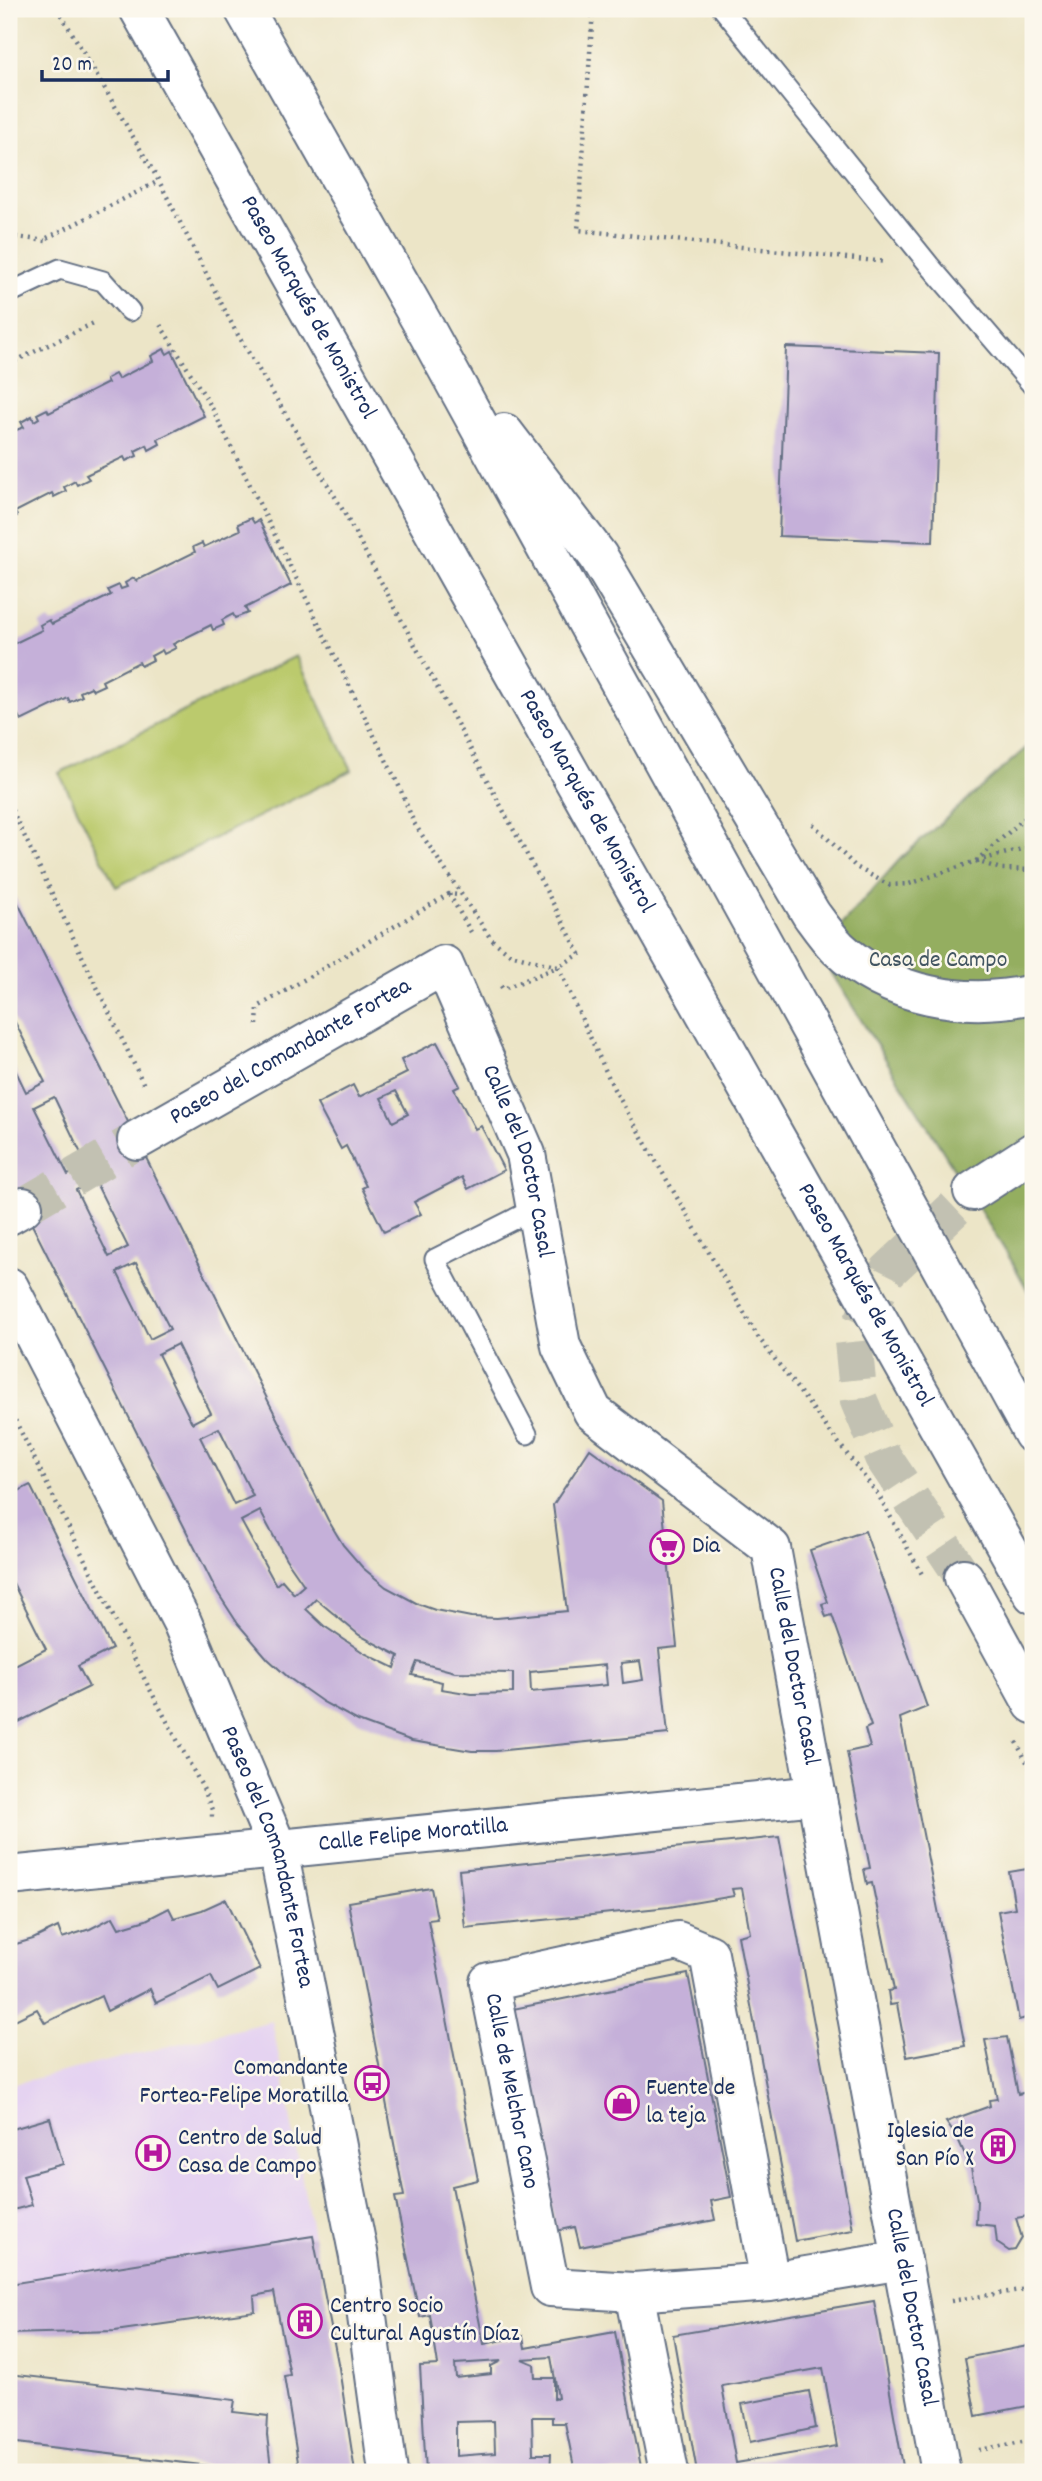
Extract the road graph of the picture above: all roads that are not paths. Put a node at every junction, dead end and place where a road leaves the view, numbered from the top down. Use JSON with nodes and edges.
{"nodes":[{"id":1,"x":139,"y":9,"type":"edge"},
{"id":2,"x":244,"y":9,"type":"edge"},
{"id":3,"x":723,"y":9,"type":"edge"},
{"id":4,"x":9,"y":293,"type":"edge"},
{"id":5,"x":127,"y":308,"type":"road end"},
{"id":6,"x":425,"y":328,"type":"junction"},
{"id":7,"x":1033,"y":386,"type":"edge"},
{"id":8,"x":444,"y":965,"type":"joint"},
{"id":9,"x":1033,"y":995,"type":"edge"},
{"id":10,"x":137,"y":1140,"type":"tunnel mouth"},
{"id":11,"x":1033,"y":1152,"type":"edge"},
{"id":12,"x":973,"y":1191,"type":"tunnel mouth"},
{"id":13,"x":536,"y":1208,"type":"junction"},
{"id":14,"x":9,"y":1287,"type":"edge"},
{"id":15,"x":527,"y":1434,"type":"dead end"},
{"id":16,"x":1033,"y":1434,"type":"edge"},
{"id":17,"x":964,"y":1578,"type":"tunnel mouth"},
{"id":18,"x":1033,"y":1594,"type":"edge"},
{"id":19,"x":1033,"y":1704,"type":"edge"},
{"id":20,"x":817,"y":1795,"type":"junction"},
{"id":21,"x":278,"y":1850,"type":"junction"},
{"id":22,"x":9,"y":1877,"type":"edge"},
{"id":23,"x":902,"y":2260,"type":"junction"},
{"id":24,"x":770,"y":2282,"type":"junction"},
{"id":25,"x":634,"y":2292,"type":"junction"},
{"id":26,"x":939,"y":2465,"type":"edge"},
{"id":27,"x":388,"y":2472,"type":"edge"},
{"id":28,"x":669,"y":2472,"type":"edge"}],
"edges":[{"from":1,"to":18,"type":"main road","name":"Paseo Marqués de Monistrol"},
{"from":2,"to":6,"type":"main road"},
{"from":3,"to":7,"type":"lane"},
{"from":4,"to":5,"type":"lane"},
{"from":6,"to":9,"type":"main road"},
{"from":6,"to":16,"type":"main road"},
{"from":8,"to":10,"type":"main road","name":"Paseo del Comandante Fortea"},
{"from":8,"to":13,"type":"main road","name":"Calle del Doctor Casal"},
{"from":11,"to":12,"type":"main road"},
{"from":13,"to":15,"type":"lane"},
{"from":13,"to":20,"type":"main road","name":"Calle del Doctor Casal"},
{"from":14,"to":21,"type":"main road","name":"Paseo del Comandante Fortea"},
{"from":17,"to":19,"type":"main road"},
{"from":20,"to":21,"type":"main road","name":"Calle Felipe Moratilla"},
{"from":20,"to":23,"type":"main road","name":"Calle del Doctor Casal"},
{"from":21,"to":22,"type":"main road","name":"Calle Felipe Moratilla"},
{"from":21,"to":27,"type":"main road","name":"Paseo del Comandante Fortea"},
{"from":23,"to":24,"type":"main road","name":"Calle de Melchor Cano"},
{"from":23,"to":26,"type":"main road","name":"Calle del Doctor Casal"},
{"from":24,"to":25,"type":"main road","name":"Calle de Melchor Cano"},
{"from":24,"to":25,"type":"main road","name":"Calle de Melchor Cano"},
{"from":25,"to":28,"type":"main road"}]}
